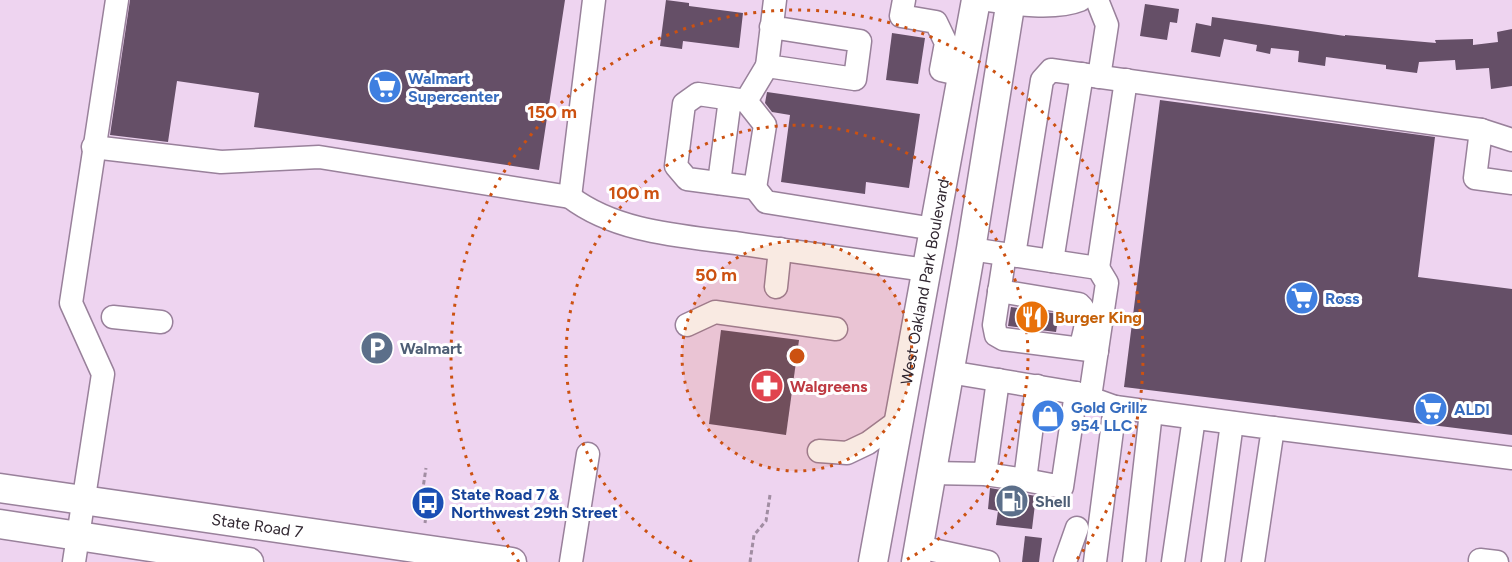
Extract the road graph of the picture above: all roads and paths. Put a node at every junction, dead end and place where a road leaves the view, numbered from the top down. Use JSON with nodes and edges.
{"nodes":[{"id":1,"x":117,"y":0,"type":"edge"},
{"id":2,"x":594,"y":0,"type":"edge"},
{"id":3,"x":775,"y":0,"type":"edge"},
{"id":4,"x":904,"y":0,"type":"edge"},
{"id":5,"x":976,"y":0,"type":"edge"},
{"id":6,"x":1080,"y":0,"type":"edge"},
{"id":7,"x":1097,"y":0,"type":"edge"},
{"id":8,"x":1003,"y":1,"type":"edge"},
{"id":9,"x":771,"y":27,"type":"junction"},
{"id":10,"x":766,"y":66,"type":"junction"},
{"id":11,"x":963,"y":75,"type":"junction"},
{"id":12,"x":1090,"y":75,"type":"junction"},
{"id":13,"x":1126,"y":80,"type":"junction"},
{"id":14,"x":738,"y":100,"type":"junction"},
{"id":15,"x":1481,"y":130,"type":"junction"},
{"id":16,"x":1512,"y":140,"type":"edge"},
{"id":17,"x":93,"y":147,"type":"junction"},
{"id":18,"x":719,"y":183,"type":"junction"},
{"id":19,"x":1512,"y":183,"type":"edge"},
{"id":20,"x":755,"y":188,"type":"junction"},
{"id":21,"x":570,"y":197,"type":"junction"},
{"id":22,"x":934,"y":229,"type":"junction"},
{"id":23,"x":780,"y":249,"type":"junction"},
{"id":24,"x":971,"y":249,"type":"junction"},
{"id":25,"x":1009,"y":255,"type":"junction"},
{"id":26,"x":1052,"y":261,"type":"junction"},
{"id":27,"x":1098,"y":268,"type":"junction"},
{"id":28,"x":926,"y":270,"type":"junction"},
{"id":29,"x":776,"y":287,"type":"dead end"},
{"id":30,"x":999,"y":291,"type":"junction"},
{"id":31,"x":113,"y":316,"type":"dead end"},
{"id":32,"x":160,"y":322,"type":"dead end"},
{"id":33,"x":687,"y":325,"type":"dead end"},
{"id":34,"x":836,"y":329,"type":"dead end"},
{"id":35,"x":1089,"y":350,"type":"junction"},
{"id":36,"x":949,"y":372,"type":"junction"},
{"id":37,"x":998,"y":380,"type":"junction"},
{"id":38,"x":1037,"y":386,"type":"junction"},
{"id":39,"x":1083,"y":395,"type":"junction"},
{"id":40,"x":1115,"y":407,"type":"junction"},
{"id":41,"x":1151,"y":412,"type":"junction"},
{"id":42,"x":1194,"y":418,"type":"junction"},
{"id":43,"x":898,"y":422,"type":"junction"},
{"id":44,"x":1232,"y":423,"type":"junction"},
{"id":45,"x":1273,"y":428,"type":"junction"},
{"id":46,"x":819,"y":451,"type":"dead end"},
{"id":47,"x":588,"y":454,"type":"dead end"},
{"id":48,"x":1512,"y":458,"type":"edge"},
{"id":49,"x":426,"y":468,"type":"dead end"},
{"id":50,"x":931,"y":473,"type":"junction"},
{"id":51,"x":985,"y":474,"type":"junction"},
{"id":52,"x":1025,"y":480,"type":"junction"},
{"id":53,"x":0,"y":489,"type":"edge"},
{"id":54,"x":770,"y":495,"type":"dead end"},
{"id":55,"x":83,"y":500,"type":"junction"},
{"id":56,"x":425,"y":523,"type":"dead end"},
{"id":57,"x":0,"y":524,"type":"edge"},
{"id":58,"x":1077,"y":528,"type":"dead end"},
{"id":59,"x":76,"y":549,"type":"edge"},
{"id":60,"x":917,"y":555,"type":"edge"},
{"id":61,"x":249,"y":562,"type":"edge"},
{"id":62,"x":512,"y":562,"type":"edge"},
{"id":63,"x":571,"y":562,"type":"edge"},
{"id":64,"x":750,"y":562,"type":"edge"},
{"id":65,"x":873,"y":562,"type":"edge"},
{"id":66,"x":988,"y":562,"type":"edge"},
{"id":67,"x":1065,"y":562,"type":"edge"},
{"id":68,"x":1095,"y":562,"type":"edge"},
{"id":69,"x":1134,"y":562,"type":"edge"},
{"id":70,"x":1173,"y":562,"type":"edge"},
{"id":71,"x":1213,"y":562,"type":"edge"},
{"id":72,"x":1253,"y":562,"type":"edge"}],
"edges":[{"from":1,"to":17,"type":"street"},
{"from":2,"to":21,"type":"street"},
{"from":3,"to":9,"type":"street"},
{"from":4,"to":11,"type":"street"},
{"from":5,"to":11,"type":"main road","name":"West Oakland Park Boulevard"},
{"from":6,"to":8,"type":"street"},
{"from":7,"to":12,"type":"street"},
{"from":8,"to":24,"type":"main road"},
{"from":9,"to":10,"type":"street"},
{"from":9,"to":10,"type":"street"},
{"from":10,"to":14,"type":"street"},
{"from":11,"to":22,"type":"main road","name":"West Oakland Park Boulevard"},
{"from":12,"to":13,"type":"street"},
{"from":12,"to":25,"type":"street"},
{"from":12,"to":26,"type":"street"},
{"from":13,"to":15,"type":"street"},
{"from":13,"to":27,"type":"street"},
{"from":14,"to":18,"type":"street"},
{"from":14,"to":18,"type":"street"},
{"from":14,"to":20,"type":"street"},
{"from":15,"to":16,"type":"street"},
{"from":15,"to":19,"type":"street"},
{"from":17,"to":21,"type":"street"},
{"from":17,"to":55,"type":"street"},
{"from":18,"to":20,"type":"street"},
{"from":20,"to":22,"type":"street"},
{"from":21,"to":23,"type":"street"},
{"from":22,"to":28,"type":"main road","name":"West Oakland Park Boulevard"},
{"from":23,"to":28,"type":"street"},
{"from":23,"to":29,"type":"street"},
{"from":24,"to":25,"type":"street"},
{"from":24,"to":36,"type":"main road"},
{"from":25,"to":26,"type":"street"},
{"from":25,"to":30,"type":"street"},
{"from":26,"to":27,"type":"street"},
{"from":27,"to":35,"type":"street"},
{"from":28,"to":43,"type":"main road","name":"West Oakland Park Boulevard"},
{"from":30,"to":35,"type":"street"},
{"from":30,"to":35,"type":"street"},
{"from":31,"to":32,"type":"street"},
{"from":33,"to":34,"type":"street"},
{"from":35,"to":39,"type":"street"},
{"from":36,"to":37,"type":"street"},
{"from":36,"to":50,"type":"main road"},
{"from":37,"to":38,"type":"street"},
{"from":37,"to":51,"type":"street"},
{"from":38,"to":39,"type":"street"},
{"from":38,"to":52,"type":"street"},
{"from":39,"to":40,"type":"street"},
{"from":39,"to":52,"type":"street"},
{"from":40,"to":41,"type":"street"},
{"from":40,"to":68,"type":"street"},
{"from":41,"to":42,"type":"street"},
{"from":41,"to":69,"type":"street"},
{"from":42,"to":44,"type":"street"},
{"from":42,"to":70,"type":"street"},
{"from":43,"to":46,"type":"street"},
{"from":43,"to":65,"type":"main road","name":"West Oakland Park Boulevard"},
{"from":44,"to":45,"type":"street"},
{"from":44,"to":71,"type":"street"},
{"from":45,"to":48,"type":"street"},
{"from":45,"to":72,"type":"street"},
{"from":47,"to":63,"type":"street"},
{"from":49,"to":56,"type":"path"},
{"from":50,"to":51,"type":"street"},
{"from":50,"to":60,"type":"main road"},
{"from":51,"to":52,"type":"street"},
{"from":53,"to":55,"type":"main road","name":"State Road 7"},
{"from":54,"to":64,"type":"path"},
{"from":55,"to":59,"type":"street"},
{"from":55,"to":62,"type":"main road","name":"State Road 7"},
{"from":57,"to":59,"type":"main road"},
{"from":58,"to":67,"type":"street"},
{"from":59,"to":61,"type":"main road"},
{"from":60,"to":66,"type":"street"}]}
